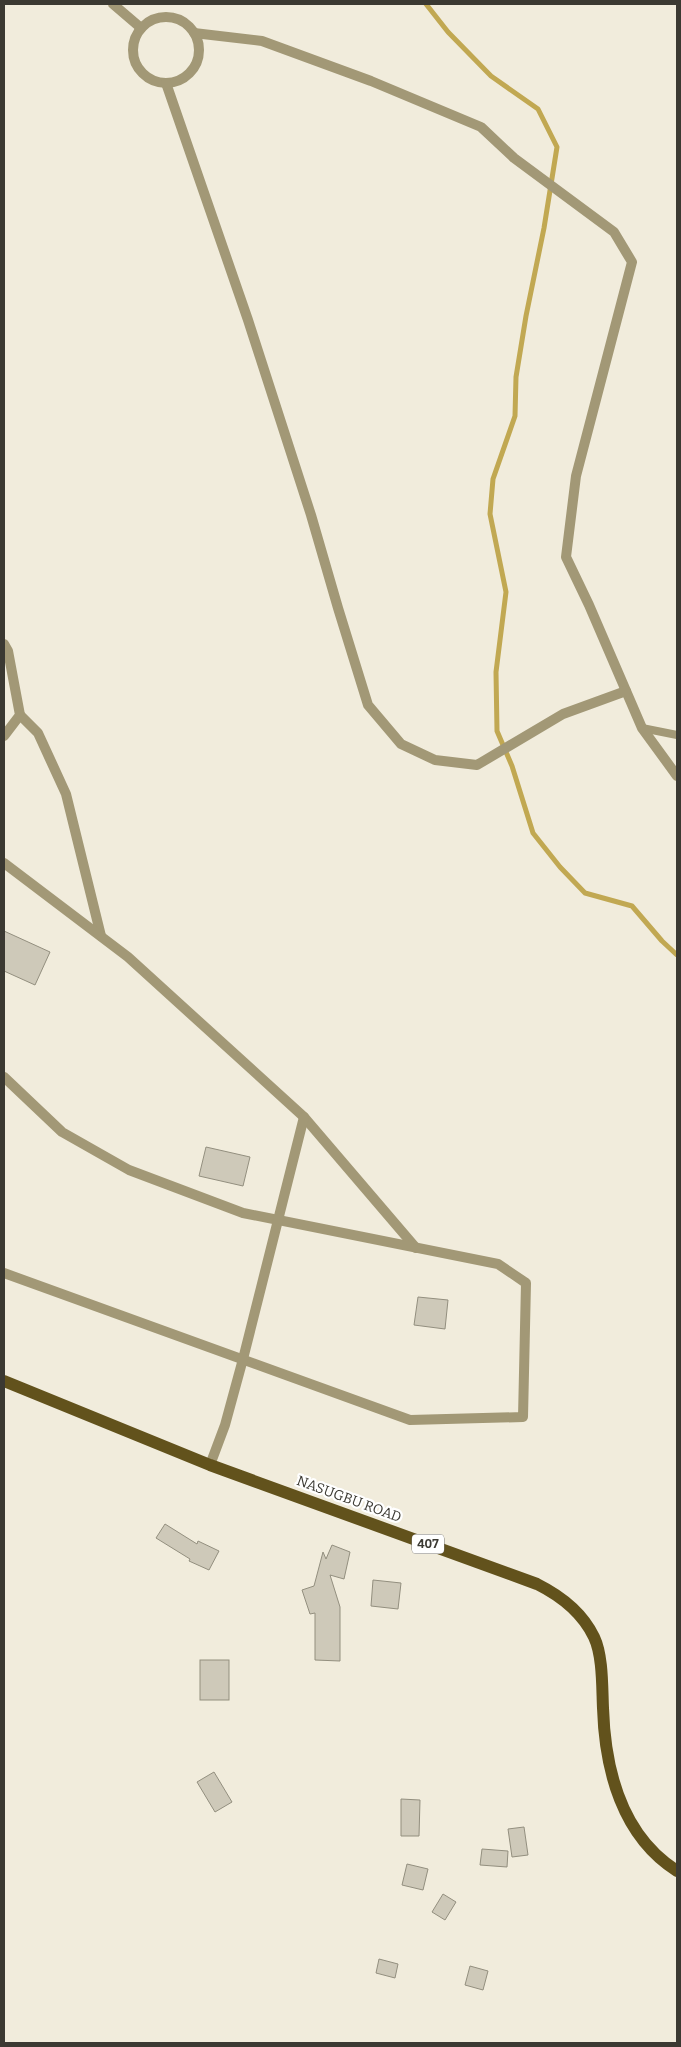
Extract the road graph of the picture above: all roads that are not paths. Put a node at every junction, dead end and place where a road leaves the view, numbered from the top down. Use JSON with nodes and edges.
{"nodes":[{"id":1,"x":113,"y":4,"type":"edge"},
{"id":2,"x":141,"y":28,"type":"junction"},
{"id":3,"x":194,"y":33,"type":"junction"},
{"id":4,"x":166,"y":83,"type":"junction"},
{"id":5,"x":4,"y":644,"type":"edge"},
{"id":6,"x":626,"y":691,"type":"junction"},
{"id":7,"x":20,"y":715,"type":"junction"},
{"id":8,"x":642,"y":728,"type":"junction"},
{"id":9,"x":4,"y":736,"type":"edge"},
{"id":10,"x":677,"y":736,"type":"edge"},
{"id":11,"x":677,"y":776,"type":"edge"},
{"id":12,"x":4,"y":863,"type":"edge"},
{"id":13,"x":101,"y":936,"type":"junction"},
{"id":14,"x":4,"y":1077,"type":"edge"},
{"id":15,"x":304,"y":1117,"type":"junction"},
{"id":16,"x":278,"y":1220,"type":"junction"},
{"id":17,"x":416,"y":1248,"type":"junction"},
{"id":18,"x":4,"y":1273,"type":"edge"},
{"id":19,"x":243,"y":1359,"type":"junction"},
{"id":20,"x":4,"y":1382,"type":"edge"},
{"id":21,"x":210,"y":1465,"type":"junction"},
{"id":22,"x":677,"y":1871,"type":"edge"}],
"edges":[{"from":1,"to":2,"type":"street"},
{"from":2,"to":3,"type":"street"},
{"from":2,"to":4,"type":"street"},
{"from":3,"to":4,"type":"street"},
{"from":3,"to":6,"type":"street"},
{"from":4,"to":6,"type":"street"},
{"from":5,"to":7,"type":"street"},
{"from":6,"to":8,"type":"street"},
{"from":7,"to":9,"type":"street"},
{"from":7,"to":13,"type":"street"},
{"from":8,"to":10,"type":"lane"},
{"from":8,"to":11,"type":"street"},
{"from":12,"to":13,"type":"street"},
{"from":13,"to":15,"type":"street"},
{"from":14,"to":16,"type":"street"},
{"from":15,"to":16,"type":"street"},
{"from":15,"to":17,"type":"street"},
{"from":16,"to":17,"type":"street"},
{"from":16,"to":19,"type":"street"},
{"from":17,"to":19,"type":"street"},
{"from":18,"to":19,"type":"street"},
{"from":19,"to":21,"type":"street"},
{"from":20,"to":21,"type":"main road","name":"NASUGBU ROAD","number":"407"},
{"from":21,"to":22,"type":"main road","name":"NASUGBU ROAD","number":"407"}]}
